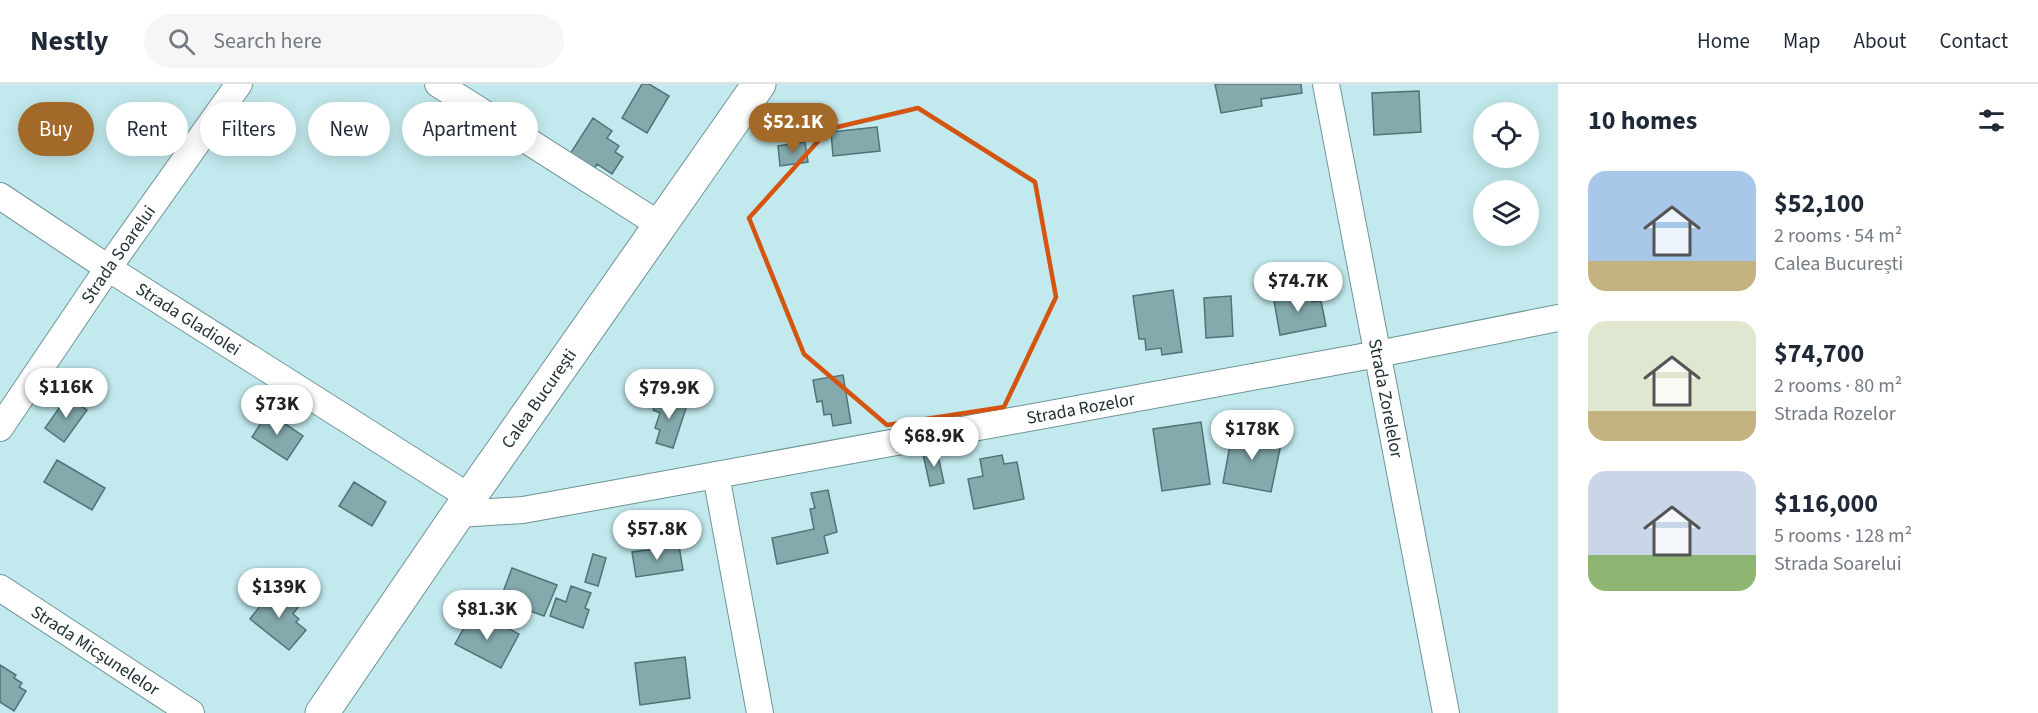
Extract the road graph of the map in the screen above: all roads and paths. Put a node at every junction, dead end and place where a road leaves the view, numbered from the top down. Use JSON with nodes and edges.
{"nodes":[{"id":1,"x":239,"y":84,"type":"edge"},
{"id":2,"x":438,"y":84,"type":"edge"},
{"id":3,"x":759,"y":84,"type":"edge"},
{"id":4,"x":1326,"y":84,"type":"edge"},
{"id":5,"x":0,"y":196,"type":"edge"},
{"id":6,"x":660,"y":225,"type":"junction"},
{"id":7,"x":108,"y":268,"type":"junction"},
{"id":8,"x":1558,"y":318,"type":"edge"},
{"id":9,"x":1378,"y":354,"type":"junction"},
{"id":10,"x":0,"y":428,"type":"edge"},
{"id":11,"x":716,"y":476,"type":"junction"},
{"id":12,"x":464,"y":506,"type":"junction"},
{"id":13,"x":0,"y":588,"type":"edge"},
{"id":14,"x":191,"y":713,"type":"edge"},
{"id":15,"x":322,"y":713,"type":"edge"},
{"id":16,"x":760,"y":713,"type":"edge"},
{"id":17,"x":1446,"y":713,"type":"edge"}],
"edges":[{"from":1,"to":7,"type":"street","name":"Strada Soarelui"},
{"from":2,"to":6,"type":"street"},
{"from":3,"to":6,"type":"main road","name":"Calea București"},
{"from":4,"to":9,"type":"street","name":"Strada Zorelelor"},
{"from":5,"to":7,"type":"street","name":"Strada Gladiolei"},
{"from":6,"to":12,"type":"main road","name":"Calea București"},
{"from":7,"to":10,"type":"street","name":"Strada Soarelui"},
{"from":7,"to":12,"type":"street","name":"Strada Gladiolei"},
{"from":8,"to":9,"type":"street","name":"Strada Rozelor"},
{"from":9,"to":11,"type":"street","name":"Strada Rozelor"},
{"from":9,"to":17,"type":"street","name":"Strada Zorelelor"},
{"from":11,"to":12,"type":"street","name":"Strada Rozelor"},
{"from":11,"to":16,"type":"street"},
{"from":12,"to":15,"type":"main road","name":"Calea București"},
{"from":13,"to":14,"type":"street","name":"Strada Micșunelelor"}]}
